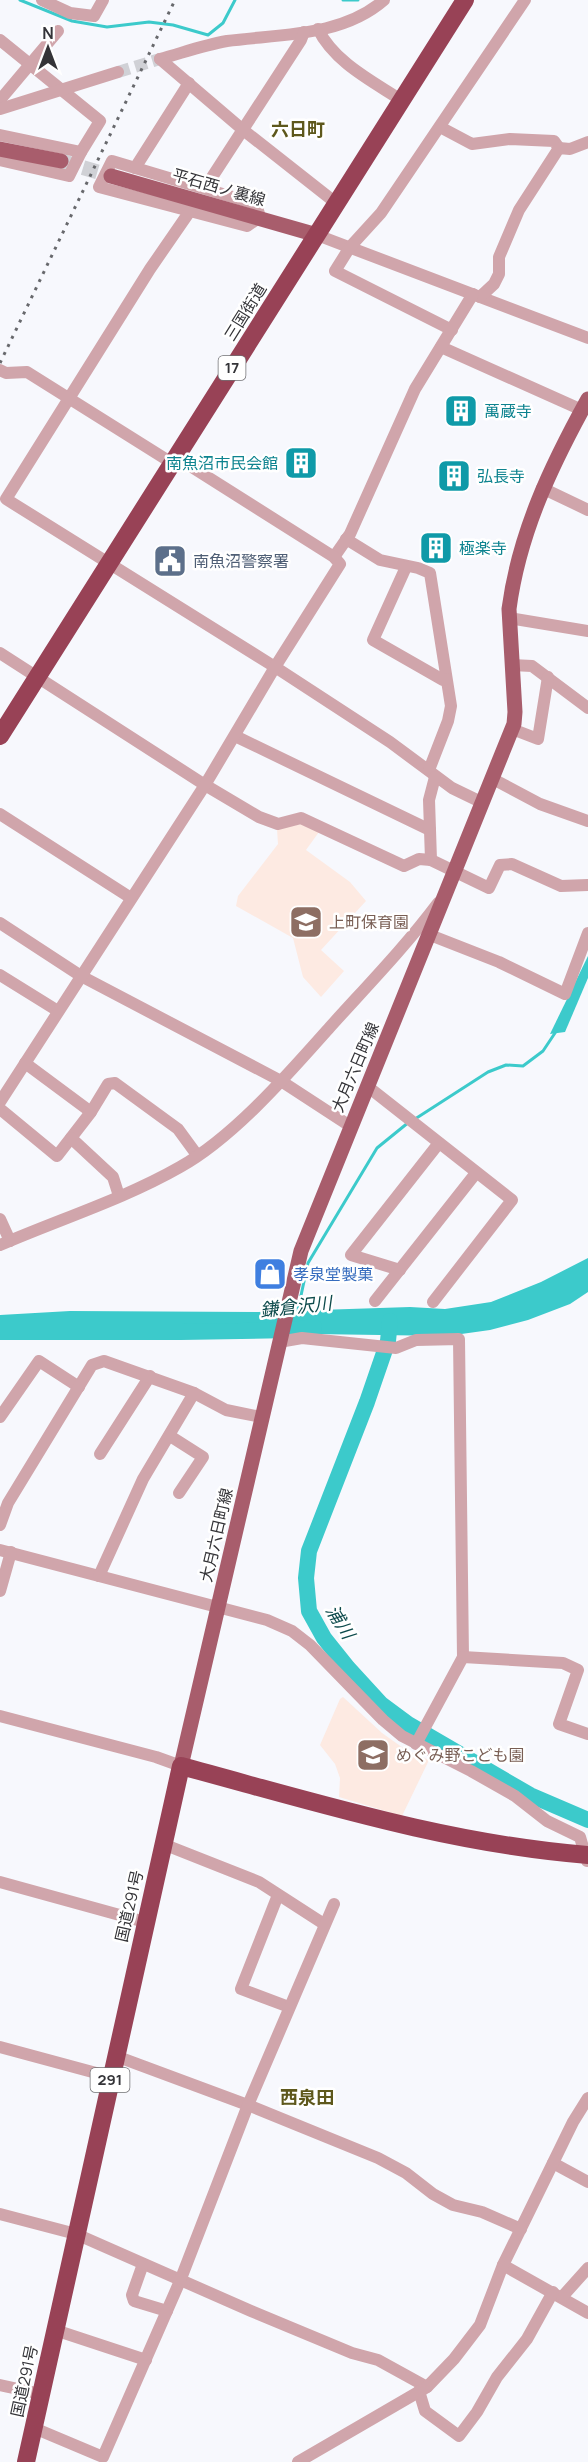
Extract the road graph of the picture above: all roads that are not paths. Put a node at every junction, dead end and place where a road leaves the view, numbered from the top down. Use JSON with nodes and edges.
{"nodes":[{"id":1,"x":42,"y":0,"type":"edge"},
{"id":2,"x":103,"y":0,"type":"edge"},
{"id":3,"x":384,"y":0,"type":"edge"},
{"id":4,"x":465,"y":0,"type":"edge"},
{"id":5,"x":525,"y":0,"type":"edge"},
{"id":6,"x":318,"y":29,"type":"junction"},
{"id":7,"x":58,"y":32,"type":"dead end"},
{"id":8,"x":304,"y":32,"type":"junction"},
{"id":9,"x":0,"y":40,"type":"edge"},
{"id":10,"x":29,"y":64,"type":"junction"},
{"id":11,"x":118,"y":72,"type":"tunnel mouth"},
{"id":12,"x":189,"y":83,"type":"junction"},
{"id":13,"x":61,"y":91,"type":"junction"},
{"id":14,"x":0,"y":100,"type":"edge"},
{"id":15,"x":401,"y":100,"type":"junction"},
{"id":16,"x":0,"y":109,"type":"edge"},
{"id":17,"x":440,"y":127,"type":"junction"},
{"id":18,"x":242,"y":129,"type":"junction"},
{"id":19,"x":0,"y":135,"type":"edge"},
{"id":20,"x":588,"y":142,"type":"edge"},
{"id":21,"x":559,"y":148,"type":"junction"},
{"id":22,"x":0,"y":149,"type":"edge"},
{"id":23,"x":81,"y":152,"type":"junction"},
{"id":24,"x":0,"y":160,"type":"edge"},
{"id":25,"x":61,"y":161,"type":"tunnel mouth"},
{"id":26,"x":135,"y":168,"type":"junction"},
{"id":27,"x":111,"y":176,"type":"tunnel mouth"},
{"id":28,"x":205,"y":188,"type":"junction"},
{"id":29,"x":336,"y":203,"type":"junction"},
{"id":30,"x":190,"y":211,"type":"junction"},
{"id":31,"x":260,"y":217,"type":"junction"},
{"id":32,"x":317,"y":235,"type":"junction"},
{"id":33,"x":350,"y":247,"type":"junction"},
{"id":34,"x":477,"y":296,"type":"junction"},
{"id":35,"x":452,"y":330,"type":"junction"},
{"id":36,"x":588,"y":338,"type":"edge"},
{"id":37,"x":441,"y":347,"type":"junction"},
{"id":38,"x":0,"y":370,"type":"edge"},
{"id":39,"x":70,"y":398,"type":"junction"},
{"id":40,"x":584,"y":413,"type":"edge"},
{"id":41,"x":174,"y":460,"type":"junction"},
{"id":42,"x":542,"y":488,"type":"junction"},
{"id":43,"x":3,"y":504,"type":"edge"},
{"id":44,"x":588,"y":510,"type":"edge"},
{"id":45,"x":346,"y":539,"type":"junction"},
{"id":46,"x":334,"y":557,"type":"junction"},
{"id":47,"x":109,"y":563,"type":"junction"},
{"id":48,"x":406,"y":567,"type":"junction"},
{"id":49,"x":509,"y":618,"type":"junction"},
{"id":50,"x":588,"y":631,"type":"edge"},
{"id":51,"x":0,"y":653,"type":"edge"},
{"id":52,"x":512,"y":665,"type":"junction"},
{"id":53,"x":275,"y":667,"type":"junction"},
{"id":54,"x":37,"y":676,"type":"junction"},
{"id":55,"x":548,"y":677,"type":"junction"},
{"id":56,"x":446,"y":679,"type":"junction"},
{"id":57,"x":588,"y":708,"type":"edge"},
{"id":58,"x":512,"y":729,"type":"junction"},
{"id":59,"x":0,"y":736,"type":"edge"},
{"id":60,"x":235,"y":736,"type":"junction"},
{"id":61,"x":432,"y":774,"type":"junction"},
{"id":62,"x":493,"y":779,"type":"junction"},
{"id":63,"x":205,"y":785,"type":"junction"},
{"id":64,"x":483,"y":802,"type":"junction"},
{"id":65,"x":0,"y":814,"type":"edge"},
{"id":66,"x":588,"y":820,"type":"edge"},
{"id":67,"x":430,"y":830,"type":"junction"},
{"id":68,"x":431,"y":860,"type":"junction"},
{"id":69,"x":454,"y":872,"type":"junction"},
{"id":70,"x":588,"y":885,"type":"edge"},
{"id":71,"x":447,"y":890,"type":"junction"},
{"id":72,"x":131,"y":898,"type":"junction"},
{"id":73,"x":0,"y":923,"type":"edge"},
{"id":74,"x":588,"y":933,"type":"edge"},
{"id":75,"x":430,"y":934,"type":"junction"},
{"id":76,"x":0,"y":975,"type":"edge"},
{"id":77,"x":81,"y":976,"type":"junction"},
{"id":78,"x":58,"y":1011,"type":"junction"},
{"id":79,"x":25,"y":1063,"type":"junction"},
{"id":80,"x":281,"y":1081,"type":"junction"},
{"id":81,"x":367,"y":1086,"type":"junction"},
{"id":82,"x":0,"y":1102,"type":"edge"},
{"id":83,"x":0,"y":1109,"type":"edge"},
{"id":84,"x":91,"y":1112,"type":"junction"},
{"id":85,"x":350,"y":1125,"type":"junction"},
{"id":86,"x":71,"y":1138,"type":"junction"},
{"id":87,"x":439,"y":1143,"type":"junction"},
{"id":88,"x":197,"y":1155,"type":"junction"},
{"id":89,"x":476,"y":1173,"type":"junction"},
{"id":90,"x":119,"y":1196,"type":"junction"},
{"id":91,"x":0,"y":1219,"type":"edge"},
{"id":92,"x":5,"y":1243,"type":"edge"},
{"id":93,"x":400,"y":1270,"type":"junction"},
{"id":94,"x":375,"y":1301,"type":"dead end"},
{"id":95,"x":433,"y":1302,"type":"dead end"},
{"id":96,"x":279,"y":1342,"type":"junction"},
{"id":97,"x":150,"y":1376,"type":"junction"},
{"id":98,"x":79,"y":1387,"type":"junction"},
{"id":99,"x":194,"y":1393,"type":"junction"},
{"id":100,"x":0,"y":1417,"type":"edge"},
{"id":101,"x":261,"y":1417,"type":"junction"},
{"id":102,"x":170,"y":1436,"type":"junction"},
{"id":103,"x":100,"y":1454,"type":"dead end"},
{"id":104,"x":179,"y":1493,"type":"dead end"},
{"id":105,"x":0,"y":1525,"type":"edge"},
{"id":106,"x":5,"y":1551,"type":"edge"},
{"id":107,"x":99,"y":1576,"type":"junction"},
{"id":108,"x":0,"y":1591,"type":"edge"},
{"id":109,"x":219,"y":1607,"type":"junction"},
{"id":110,"x":463,"y":1657,"type":"junction"},
{"id":111,"x":583,"y":1670,"type":"edge"},
{"id":112,"x":0,"y":1716,"type":"edge"},
{"id":113,"x":588,"y":1734,"type":"edge"},
{"id":114,"x":416,"y":1744,"type":"junction"},
{"id":115,"x":181,"y":1766,"type":"junction"},
{"id":116,"x":163,"y":1844,"type":"junction"},
{"id":117,"x":587,"y":1858,"type":"edge"},
{"id":118,"x":0,"y":1882,"type":"edge"},
{"id":119,"x":278,"y":1895,"type":"junction"},
{"id":120,"x":334,"y":1904,"type":"dead end"},
{"id":121,"x":145,"y":1922,"type":"junction"},
{"id":122,"x":324,"y":1924,"type":"junction"},
{"id":123,"x":289,"y":2007,"type":"junction"},
{"id":124,"x":0,"y":2047,"type":"edge"},
{"id":125,"x":116,"y":2056,"type":"junction"},
{"id":126,"x":111,"y":2077,"type":"junction"},
{"id":127,"x":588,"y":2098,"type":"edge"},
{"id":128,"x":248,"y":2105,"type":"junction"},
{"id":129,"x":553,"y":2163,"type":"junction"},
{"id":130,"x":588,"y":2182,"type":"edge"},
{"id":131,"x":1,"y":2217,"type":"edge"},
{"id":132,"x":521,"y":2229,"type":"junction"},
{"id":133,"x":76,"y":2234,"type":"junction"},
{"id":134,"x":142,"y":2264,"type":"junction"},
{"id":135,"x":503,"y":2265,"type":"junction"},
{"id":136,"x":588,"y":2268,"type":"edge"},
{"id":137,"x":180,"y":2281,"type":"junction"},
{"id":138,"x":557,"y":2294,"type":"junction"},
{"id":139,"x":167,"y":2311,"type":"junction"},
{"id":140,"x":588,"y":2313,"type":"edge"},
{"id":141,"x":55,"y":2330,"type":"junction"},
{"id":142,"x":146,"y":2360,"type":"junction"},
{"id":143,"x":0,"y":2385,"type":"edge"},
{"id":144,"x":423,"y":2389,"type":"junction"},
{"id":145,"x":41,"y":2394,"type":"junction"},
{"id":146,"x":34,"y":2428,"type":"junction"},
{"id":147,"x":26,"y":2462,"type":"edge"},
{"id":148,"x":298,"y":2462,"type":"edge"}],
"edges":[{"from":1,"to":2,"type":"street"},
{"from":3,"to":6,"type":"street"},
{"from":4,"to":15,"type":"highway","name":"三国街道","number":"17"},
{"from":5,"to":17,"type":"street"},
{"from":6,"to":8,"type":"street"},
{"from":6,"to":15,"type":"street"},
{"from":7,"to":10,"type":"street"},
{"from":8,"to":12,"type":"street"},
{"from":8,"to":18,"type":"street"},
{"from":9,"to":10,"type":"street"},
{"from":10,"to":13,"type":"street"},
{"from":10,"to":14,"type":"street"},
{"from":11,"to":13,"type":"street"},
{"from":12,"to":18,"type":"street"},
{"from":12,"to":26,"type":"street"},
{"from":13,"to":16,"type":"street"},
{"from":13,"to":23,"type":"street"},
{"from":15,"to":29,"type":"highway","name":"三国街道","number":"17"},
{"from":17,"to":21,"type":"street"},
{"from":17,"to":33,"type":"street"},
{"from":18,"to":28,"type":"street"},
{"from":18,"to":29,"type":"street"},
{"from":19,"to":23,"type":"street"},
{"from":20,"to":21,"type":"street"},
{"from":21,"to":34,"type":"street"},
{"from":22,"to":25,"type":"main road"},
{"from":23,"to":24,"type":"street"},
{"from":26,"to":28,"type":"street"},
{"from":26,"to":30,"type":"street"},
{"from":27,"to":31,"type":"main road","name":"平石西ノ裏線"},
{"from":28,"to":31,"type":"street"},
{"from":29,"to":32,"type":"highway","name":"三国街道","number":"17"},
{"from":30,"to":31,"type":"street"},
{"from":30,"to":39,"type":"street"},
{"from":31,"to":32,"type":"main road","name":"平石西ノ裏線"},
{"from":32,"to":33,"type":"street"},
{"from":32,"to":41,"type":"highway","name":"三国街道","number":"17"},
{"from":33,"to":34,"type":"street"},
{"from":33,"to":35,"type":"street"},
{"from":34,"to":35,"type":"street"},
{"from":34,"to":36,"type":"street"},
{"from":35,"to":37,"type":"street"},
{"from":37,"to":40,"type":"street"},
{"from":37,"to":45,"type":"street"},
{"from":38,"to":39,"type":"street"},
{"from":39,"to":41,"type":"street"},
{"from":39,"to":43,"type":"street"},
{"from":40,"to":42,"type":"main road","name":"大月六日町線"},
{"from":41,"to":46,"type":"street"},
{"from":41,"to":47,"type":"highway","name":"三国街道","number":"17"},
{"from":42,"to":44,"type":"street"},
{"from":42,"to":49,"type":"main road","name":"大月六日町線"},
{"from":43,"to":47,"type":"street"},
{"from":45,"to":46,"type":"street"},
{"from":45,"to":48,"type":"street"},
{"from":46,"to":53,"type":"street"},
{"from":47,"to":53,"type":"street"},
{"from":47,"to":54,"type":"highway","name":"三国街道","number":"17"},
{"from":48,"to":56,"type":"street"},
{"from":48,"to":56,"type":"street"},
{"from":49,"to":50,"type":"street"},
{"from":49,"to":52,"type":"main road","name":"大月六日町線"},
{"from":51,"to":54,"type":"street"},
{"from":52,"to":55,"type":"street"},
{"from":52,"to":58,"type":"main road","name":"大月六日町線"},
{"from":53,"to":60,"type":"street"},
{"from":53,"to":61,"type":"street"},
{"from":54,"to":59,"type":"highway","name":"三国街道","number":"17"},
{"from":54,"to":63,"type":"street"},
{"from":55,"to":57,"type":"street"},
{"from":55,"to":58,"type":"street"},
{"from":56,"to":61,"type":"street"},
{"from":58,"to":62,"type":"main road","name":"大月六日町線"},
{"from":60,"to":63,"type":"street"},
{"from":60,"to":67,"type":"street"},
{"from":61,"to":64,"type":"street"},
{"from":61,"to":67,"type":"street"},
{"from":62,"to":64,"type":"main road","name":"大月六日町線"},
{"from":62,"to":66,"type":"street"},
{"from":63,"to":68,"type":"street"},
{"from":63,"to":72,"type":"street"},
{"from":64,"to":69,"type":"main road","name":"大月六日町線"},
{"from":65,"to":72,"type":"street"},
{"from":67,"to":68,"type":"street"},
{"from":68,"to":69,"type":"street"},
{"from":69,"to":70,"type":"street"},
{"from":69,"to":71,"type":"main road","name":"大月六日町線"},
{"from":71,"to":75,"type":"main road","name":"大月六日町線"},
{"from":71,"to":80,"type":"street"},
{"from":72,"to":77,"type":"street"},
{"from":73,"to":77,"type":"street"},
{"from":74,"to":75,"type":"street"},
{"from":75,"to":81,"type":"main road","name":"大月六日町線"},
{"from":76,"to":78,"type":"street"},
{"from":77,"to":78,"type":"street"},
{"from":77,"to":80,"type":"street"},
{"from":78,"to":79,"type":"street"},
{"from":79,"to":82,"type":"street"},
{"from":79,"to":84,"type":"street"},
{"from":80,"to":85,"type":"street"},
{"from":80,"to":88,"type":"street"},
{"from":81,"to":85,"type":"main road","name":"大月六日町線"},
{"from":81,"to":87,"type":"street"},
{"from":83,"to":86,"type":"street"},
{"from":84,"to":86,"type":"street"},
{"from":84,"to":88,"type":"street"},
{"from":85,"to":96,"type":"main road","name":"大月六日町線"},
{"from":86,"to":90,"type":"street"},
{"from":87,"to":89,"type":"street"},
{"from":87,"to":93,"type":"street"},
{"from":88,"to":90,"type":"street"},
{"from":89,"to":93,"type":"street"},
{"from":89,"to":95,"type":"street"},
{"from":90,"to":92,"type":"street"},
{"from":91,"to":92,"type":"street"},
{"from":93,"to":94,"type":"street"},
{"from":96,"to":101,"type":"main road","name":"大月六日町線"},
{"from":96,"to":110,"type":"street"},
{"from":97,"to":98,"type":"street"},
{"from":97,"to":99,"type":"street"},
{"from":97,"to":103,"type":"street"},
{"from":98,"to":100,"type":"street"},
{"from":98,"to":105,"type":"street"},
{"from":99,"to":101,"type":"street"},
{"from":99,"to":102,"type":"street"},
{"from":101,"to":109,"type":"main road","name":"大月六日町線"},
{"from":102,"to":104,"type":"street"},
{"from":102,"to":107,"type":"street"},
{"from":106,"to":107,"type":"street"},
{"from":106,"to":108,"type":"street"},
{"from":107,"to":109,"type":"street"},
{"from":109,"to":114,"type":"street"},
{"from":109,"to":115,"type":"main road","name":"大月六日町線"},
{"from":110,"to":111,"type":"street"},
{"from":110,"to":114,"type":"street"},
{"from":111,"to":113,"type":"street"},
{"from":112,"to":115,"type":"street"},
{"from":114,"to":117,"type":"street"},
{"from":115,"to":116,"type":"highway","name":"国道291号","number":"291"},
{"from":115,"to":117,"type":"highway"},
{"from":116,"to":119,"type":"street"},
{"from":116,"to":121,"type":"highway","name":"国道291号","number":"291"},
{"from":118,"to":121,"type":"street"},
{"from":119,"to":122,"type":"street"},
{"from":119,"to":123,"type":"street"},
{"from":120,"to":122,"type":"street"},
{"from":121,"to":125,"type":"highway","name":"国道291号","number":"291"},
{"from":122,"to":123,"type":"street"},
{"from":123,"to":128,"type":"street"},
{"from":124,"to":126,"type":"street"},
{"from":125,"to":126,"type":"highway","name":"国道291号","number":"291"},
{"from":125,"to":128,"type":"street"},
{"from":126,"to":133,"type":"highway","name":"国道291号","number":"291"},
{"from":127,"to":129,"type":"street"},
{"from":128,"to":132,"type":"street"},
{"from":128,"to":137,"type":"street"},
{"from":129,"to":130,"type":"street"},
{"from":129,"to":132,"type":"street"},
{"from":131,"to":133,"type":"street"},
{"from":132,"to":135,"type":"street"},
{"from":133,"to":134,"type":"street"},
{"from":133,"to":141,"type":"highway","name":"国道291号","number":"291"},
{"from":134,"to":137,"type":"street"},
{"from":134,"to":139,"type":"street"},
{"from":135,"to":138,"type":"street"},
{"from":135,"to":144,"type":"street"},
{"from":136,"to":138,"type":"street"},
{"from":137,"to":139,"type":"street"},
{"from":137,"to":144,"type":"street"},
{"from":138,"to":140,"type":"street"},
{"from":138,"to":144,"type":"street"},
{"from":139,"to":142,"type":"street"},
{"from":141,"to":142,"type":"street"},
{"from":141,"to":145,"type":"highway","name":"国道291号","number":"291"},
{"from":142,"to":146,"type":"street"},
{"from":143,"to":145,"type":"street"},
{"from":144,"to":148,"type":"street"},
{"from":145,"to":146,"type":"highway","name":"国道291号","number":"291"},
{"from":146,"to":147,"type":"highway","name":"国道291号","number":"291"}]}
